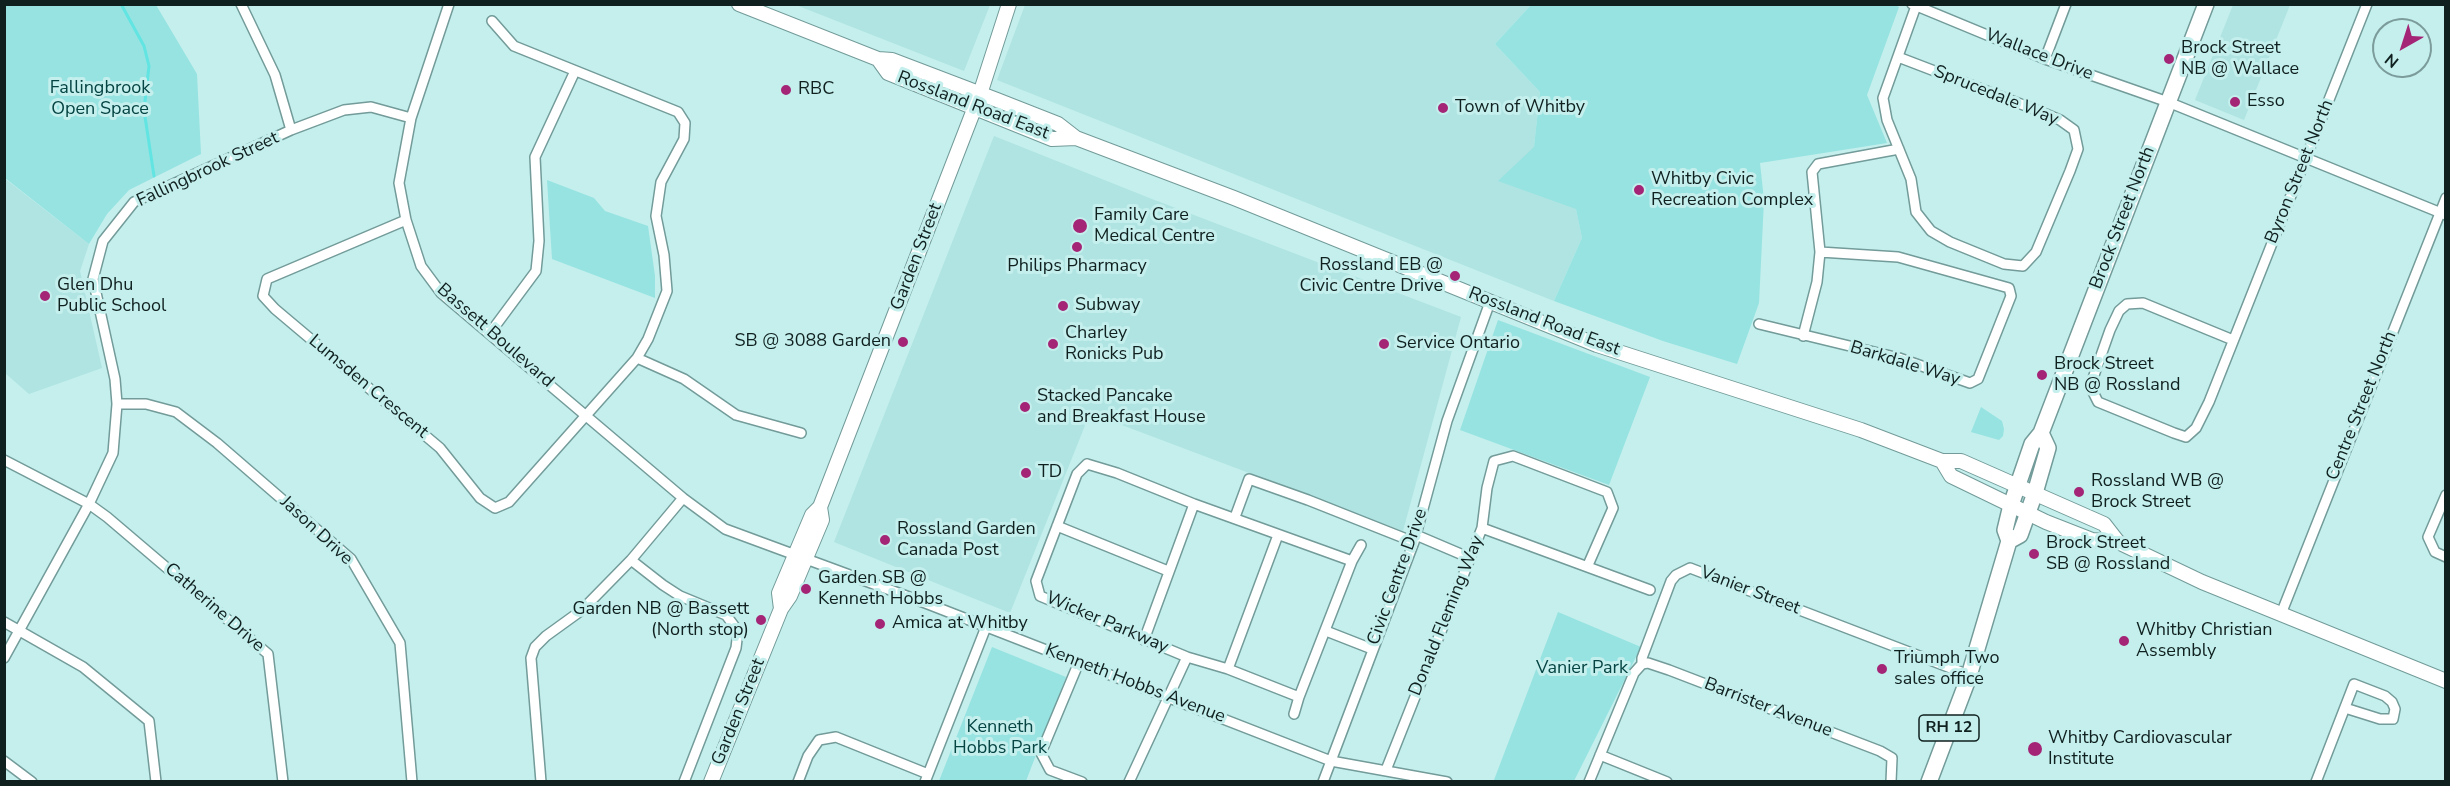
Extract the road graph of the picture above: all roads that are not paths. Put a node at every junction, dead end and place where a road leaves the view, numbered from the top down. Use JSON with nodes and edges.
{"nodes":[{"id":1,"x":241,"y":4,"type":"edge"},
{"id":2,"x":449,"y":4,"type":"edge"},
{"id":3,"x":739,"y":4,"type":"edge"},
{"id":4,"x":1010,"y":4,"type":"edge"},
{"id":5,"x":2066,"y":4,"type":"edge"},
{"id":6,"x":2206,"y":4,"type":"edge"},
{"id":7,"x":2367,"y":4,"type":"edge"},
{"id":8,"x":1914,"y":5,"type":"edge"},
{"id":9,"x":492,"y":21,"type":"dead end"},
{"id":10,"x":1898,"y":57,"type":"junction"},
{"id":11,"x":2045,"y":59,"type":"junction"},
{"id":12,"x":575,"y":71,"type":"junction"},
{"id":13,"x":978,"y":100,"type":"junction"},
{"id":14,"x":2168,"y":102,"type":"junction"},
{"id":15,"x":411,"y":118,"type":"junction"},
{"id":16,"x":291,"y":130,"type":"junction"},
{"id":17,"x":1899,"y":149,"type":"junction"},
{"id":18,"x":2305,"y":159,"type":"junction"},
{"id":19,"x":2445,"y":198,"type":"edge"},
{"id":20,"x":2442,"y":214,"type":"edge"},
{"id":21,"x":406,"y":220,"type":"junction"},
{"id":22,"x":1820,"y":252,"type":"junction"},
{"id":23,"x":1491,"y":302,"type":"junction"},
{"id":24,"x":1759,"y":324,"type":"dead end"},
{"id":25,"x":490,"y":333,"type":"junction"},
{"id":26,"x":1803,"y":336,"type":"junction"},
{"id":27,"x":2233,"y":340,"type":"junction"},
{"id":28,"x":637,"y":358,"type":"junction"},
{"id":29,"x":117,"y":404,"type":"junction"},
{"id":30,"x":587,"y":415,"type":"junction"},
{"id":31,"x":801,"y":433,"type":"dead end"},
{"id":32,"x":2041,"y":433,"type":"junction"},
{"id":33,"x":4,"y":460,"type":"edge"},
{"id":34,"x":1942,"y":461,"type":"junction"},
{"id":35,"x":2018,"y":485,"type":"junction"},
{"id":36,"x":2035,"y":493,"type":"junction"},
{"id":37,"x":2445,"y":495,"type":"edge"},
{"id":38,"x":683,"y":498,"type":"junction"},
{"id":39,"x":89,"y":504,"type":"junction"},
{"id":40,"x":1194,"y":504,"type":"junction"},
{"id":41,"x":2011,"y":506,"type":"junction"},
{"id":42,"x":2027,"y":513,"type":"junction"},
{"id":43,"x":1235,"y":518,"type":"junction"},
{"id":44,"x":1057,"y":526,"type":"junction"},
{"id":45,"x":1482,"y":528,"type":"junction"},
{"id":46,"x":1278,"y":535,"type":"junction"},
{"id":47,"x":1415,"y":539,"type":"junction"},
{"id":48,"x":2009,"y":541,"type":"junction"},
{"id":49,"x":2118,"y":542,"type":"junction"},
{"id":50,"x":1361,"y":545,"type":"dead end"},
{"id":51,"x":801,"y":556,"type":"junction"},
{"id":52,"x":2445,"y":557,"type":"edge"},
{"id":53,"x":1470,"y":558,"type":"junction"},
{"id":54,"x":631,"y":560,"type":"junction"},
{"id":55,"x":1352,"y":561,"type":"junction"},
{"id":56,"x":1588,"y":565,"type":"junction"},
{"id":57,"x":1168,"y":571,"type":"junction"},
{"id":58,"x":1650,"y":590,"type":"dead end"},
{"id":59,"x":2281,"y":614,"type":"junction"},
{"id":60,"x":4,"y":622,"type":"edge"},
{"id":61,"x":986,"y":627,"type":"junction"},
{"id":62,"x":19,"y":630,"type":"junction"},
{"id":63,"x":1326,"y":631,"type":"junction"},
{"id":64,"x":1144,"y":640,"type":"junction"},
{"id":65,"x":1372,"y":649,"type":"junction"},
{"id":66,"x":1187,"y":657,"type":"junction"},
{"id":67,"x":4,"y":658,"type":"edge"},
{"id":68,"x":1079,"y":662,"type":"junction"},
{"id":69,"x":1642,"y":664,"type":"junction"},
{"id":70,"x":1228,"y":669,"type":"junction"},
{"id":71,"x":1969,"y":675,"type":"junction"},
{"id":72,"x":2445,"y":681,"type":"edge"},
{"id":73,"x":1167,"y":696,"type":"junction"},
{"id":74,"x":1299,"y":698,"type":"junction"},
{"id":75,"x":2345,"y":708,"type":"junction"},
{"id":76,"x":1294,"y":714,"type":"dead end"},
{"id":77,"x":1600,"y":755,"type":"junction"},
{"id":78,"x":4,"y":761,"type":"edge"},
{"id":79,"x":1331,"y":761,"type":"junction"},
{"id":80,"x":1386,"y":770,"type":"junction"},
{"id":81,"x":926,"y":778,"type":"edge"},
{"id":82,"x":32,"y":782,"type":"edge"},
{"id":83,"x":156,"y":782,"type":"edge"},
{"id":84,"x":283,"y":782,"type":"edge"},
{"id":85,"x":411,"y":782,"type":"edge"},
{"id":86,"x":542,"y":782,"type":"edge"},
{"id":87,"x":684,"y":782,"type":"edge"},
{"id":88,"x":711,"y":782,"type":"edge"},
{"id":89,"x":798,"y":782,"type":"edge"},
{"id":90,"x":1082,"y":782,"type":"edge"},
{"id":91,"x":1129,"y":782,"type":"edge"},
{"id":92,"x":1323,"y":782,"type":"edge"},
{"id":93,"x":1447,"y":782,"type":"edge"},
{"id":94,"x":1589,"y":782,"type":"edge"},
{"id":95,"x":1667,"y":782,"type":"edge"},
{"id":96,"x":1891,"y":782,"type":"edge"},
{"id":97,"x":1929,"y":782,"type":"edge"},
{"id":98,"x":2316,"y":782,"type":"edge"}],
"edges":[{"from":1,"to":16,"type":"street"},
{"from":2,"to":15,"type":"street","name":"Bassett Boulevard"},
{"from":3,"to":13,"type":"main road","name":"Rossland Road East"},
{"from":4,"to":13,"type":"main road","name":"Garden Street"},
{"from":5,"to":11,"type":"street"},
{"from":6,"to":14,"type":"main road","name":"Brock Street North"},
{"from":7,"to":18,"type":"street","name":"Byron Street North"},
{"from":8,"to":10,"type":"street"},
{"from":8,"to":11,"type":"street","name":"Wallace Drive"},
{"from":9,"to":12,"type":"street"},
{"from":10,"to":17,"type":"street"},
{"from":10,"to":17,"type":"street","name":"Sprucedale Way"},
{"from":11,"to":14,"type":"street","name":"Wallace Drive"},
{"from":12,"to":25,"type":"street"},
{"from":12,"to":28,"type":"street"},
{"from":13,"to":23,"type":"main road","name":"Rossland Road East"},
{"from":13,"to":51,"type":"main road","name":"Garden Street"},
{"from":14,"to":18,"type":"street","name":"Wallace Drive"},
{"from":14,"to":32,"type":"main road","name":"Brock Street North"},
{"from":15,"to":16,"type":"street","name":"Fallingbrook Street"},
{"from":15,"to":21,"type":"street","name":"Bassett Boulevard"},
{"from":16,"to":29,"type":"street","name":"Fallingbrook Street"},
{"from":17,"to":22,"type":"street"},
{"from":18,"to":20,"type":"street","name":"Wallace Drive"},
{"from":18,"to":27,"type":"street","name":"Byron Street North"},
{"from":19,"to":20,"type":"street","name":"Centre Street North"},
{"from":20,"to":59,"type":"street","name":"Centre Street North"},
{"from":21,"to":25,"type":"street","name":"Bassett Boulevard"},
{"from":21,"to":30,"type":"street","name":"Lumsden Crescent"},
{"from":22,"to":26,"type":"street"},
{"from":22,"to":26,"type":"street","name":"Barkdale Way"},
{"from":23,"to":34,"type":"main road","name":"Rossland Road East"},
{"from":23,"to":47,"type":"street","name":"Civic Centre Drive"},
{"from":24,"to":26,"type":"street","name":"Barkdale Way"},
{"from":25,"to":30,"type":"street","name":"Bassett Boulevard"},
{"from":27,"to":27,"type":"street","name":"Byron Street North"},
{"from":28,"to":30,"type":"street"},
{"from":28,"to":31,"type":"street"},
{"from":29,"to":39,"type":"street","name":"Fallingbrook Street"},
{"from":29,"to":85,"type":"street","name":"Jason Drive"},
{"from":30,"to":38,"type":"street","name":"Bassett Boulevard"},
{"from":32,"to":35,"type":"main road","name":"Brock Street North"},
{"from":32,"to":36,"type":"main road","name":"Brock Street North"},
{"from":33,"to":39,"type":"street","name":"Catherine Drive"},
{"from":34,"to":35,"type":"main road","name":"Rossland Road East"},
{"from":34,"to":41,"type":"main road"},
{"from":35,"to":36,"type":"main road","name":"Rossland Road East"},
{"from":35,"to":41,"type":"main road","name":"Brock Street North","number":"RH 12"},
{"from":36,"to":42,"type":"main road","name":"Brock Street North","number":"RH 12"},
{"from":36,"to":49,"type":"main road","name":"Rossland Road East"},
{"from":37,"to":52,"type":"street"},
{"from":38,"to":51,"type":"street","name":"Bassett Boulevard"},
{"from":38,"to":54,"type":"street"},
{"from":39,"to":62,"type":"street","name":"Fallingbrook Street"},
{"from":39,"to":84,"type":"street","name":"Catherine Drive"},
{"from":40,"to":43,"type":"street","name":"Wicker Parkway"},
{"from":40,"to":44,"type":"street","name":"Wicker Parkway"},
{"from":40,"to":57,"type":"street"},
{"from":41,"to":42,"type":"main road"},
{"from":41,"to":48,"type":"main road","name":"Brock Street North","number":"RH 12"},
{"from":42,"to":48,"type":"main road","name":"Brock Street North","number":"RH 12"},
{"from":42,"to":49,"type":"main road"},
{"from":43,"to":46,"type":"street","name":"Wicker Parkway"},
{"from":43,"to":47,"type":"street"},
{"from":44,"to":57,"type":"street"},
{"from":44,"to":64,"type":"street","name":"Wicker Parkway"},
{"from":45,"to":53,"type":"street","name":"Donald Fleming Way"},
{"from":45,"to":56,"type":"street","name":"Donald Fleming Way"},
{"from":45,"to":56,"type":"street"},
{"from":46,"to":55,"type":"street","name":"Wicker Parkway"},
{"from":46,"to":70,"type":"street"},
{"from":47,"to":53,"type":"street"},
{"from":47,"to":65,"type":"street","name":"Civic Centre Drive"},
{"from":48,"to":71,"type":"main road","name":"Brock Street North","number":"RH 12"},
{"from":49,"to":59,"type":"main road"},
{"from":50,"to":55,"type":"street"},
{"from":51,"to":61,"type":"street","name":"Kenneth Hobbs Avenue"},
{"from":51,"to":88,"type":"main road","name":"Garden Street"},
{"from":53,"to":80,"type":"street","name":"Donald Fleming Way"},
{"from":54,"to":86,"type":"street"},
{"from":54,"to":87,"type":"street"},
{"from":55,"to":63,"type":"street"},
{"from":56,"to":58,"type":"street","name":"Donald Fleming Way"},
{"from":57,"to":64,"type":"street"},
{"from":59,"to":72,"type":"main road"},
{"from":60,"to":62,"type":"street"},
{"from":61,"to":68,"type":"street","name":"Kenneth Hobbs Avenue"},
{"from":61,"to":81,"type":"street"},
{"from":62,"to":67,"type":"street","name":"Fallingbrook Street"},
{"from":62,"to":83,"type":"street"},
{"from":63,"to":65,"type":"street"},
{"from":63,"to":74,"type":"street"},
{"from":64,"to":66,"type":"street","name":"Wicker Parkway"},
{"from":65,"to":79,"type":"street","name":"Civic Centre Drive"},
{"from":66,"to":70,"type":"street","name":"Wicker Parkway"},
{"from":66,"to":73,"type":"street","name":"Wicker Parkway"},
{"from":68,"to":73,"type":"street","name":"Kenneth Hobbs Avenue"},
{"from":68,"to":90,"type":"street"},
{"from":69,"to":71,"type":"street","name":"Vanier Street"},
{"from":69,"to":77,"type":"street","name":"Vanier Street"},
{"from":69,"to":96,"type":"street","name":"Barrister Avenue"},
{"from":70,"to":74,"type":"street","name":"Wicker Parkway"},
{"from":71,"to":97,"type":"main road","name":"Brock Street North","number":"RH 12"},
{"from":73,"to":79,"type":"street","name":"Kenneth Hobbs Avenue"},
{"from":73,"to":91,"type":"street","name":"Wicker Parkway"},
{"from":74,"to":76,"type":"street"},
{"from":75,"to":75,"type":"street"},
{"from":75,"to":98,"type":"street"},
{"from":77,"to":94,"type":"street","name":"Vanier Street"},
{"from":77,"to":95,"type":"street"},
{"from":78,"to":82,"type":"street"},
{"from":79,"to":80,"type":"street","name":"Kenneth Hobbs Avenue"},
{"from":79,"to":92,"type":"street","name":"Civic Centre Drive"},
{"from":80,"to":93,"type":"street","name":"Kenneth Hobbs Avenue"},
{"from":81,"to":89,"type":"street"}]}
